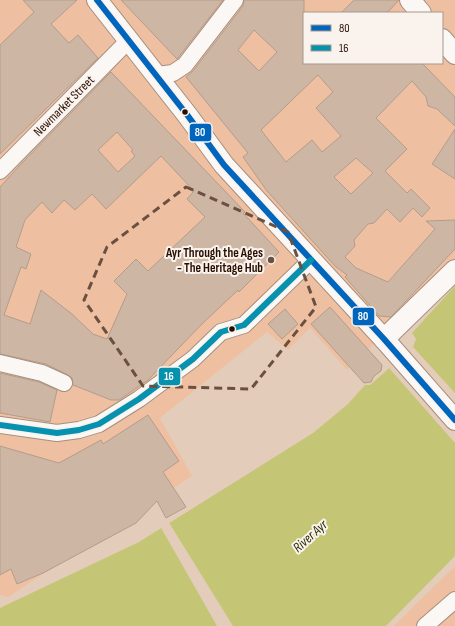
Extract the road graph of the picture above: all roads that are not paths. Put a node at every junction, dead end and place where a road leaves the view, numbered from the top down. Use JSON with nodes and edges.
{"nodes":[{"id":1,"x":96,"y":0,"type":"edge"},
{"id":2,"x":235,"y":0,"type":"edge"},
{"id":3,"x":410,"y":0,"type":"edge"},
{"id":4,"x":420,"y":12,"type":"edge"},
{"id":5,"x":443,"y":40,"type":"edge"},
{"id":6,"x":128,"y":41,"type":"junction"},
{"id":7,"x":455,"y":54,"type":"edge"},
{"id":8,"x":157,"y":75,"type":"junction"},
{"id":9,"x":0,"y":171,"type":"edge"},
{"id":10,"x":311,"y":260,"type":"junction"},
{"id":11,"x":455,"y":270,"type":"edge"},
{"id":12,"x":390,"y":345,"type":"junction"},
{"id":13,"x":0,"y":363,"type":"edge"},
{"id":14,"x":64,"y":383,"type":"dead end"},
{"id":15,"x":455,"y":420,"type":"edge"},
{"id":16,"x":0,"y":425,"type":"edge"},
{"id":17,"x":455,"y":600,"type":"edge"},
{"id":18,"x":433,"y":624,"type":"edge"}],
"edges":[{"from":1,"to":6,"type":"main road"},
{"from":2,"to":8,"type":"street"},
{"from":3,"to":4,"type":"main road"},
{"from":5,"to":7,"type":"main road"},
{"from":6,"to":8,"type":"main road"},
{"from":6,"to":9,"type":"street","name":"Newmarket Street"},
{"from":8,"to":10,"type":"main road"},
{"from":10,"to":12,"type":"main road"},
{"from":10,"to":16,"type":"street"},
{"from":11,"to":12,"type":"main road"},
{"from":12,"to":15,"type":"main road"},
{"from":13,"to":14,"type":"street"},
{"from":17,"to":18,"type":"street"}]}
